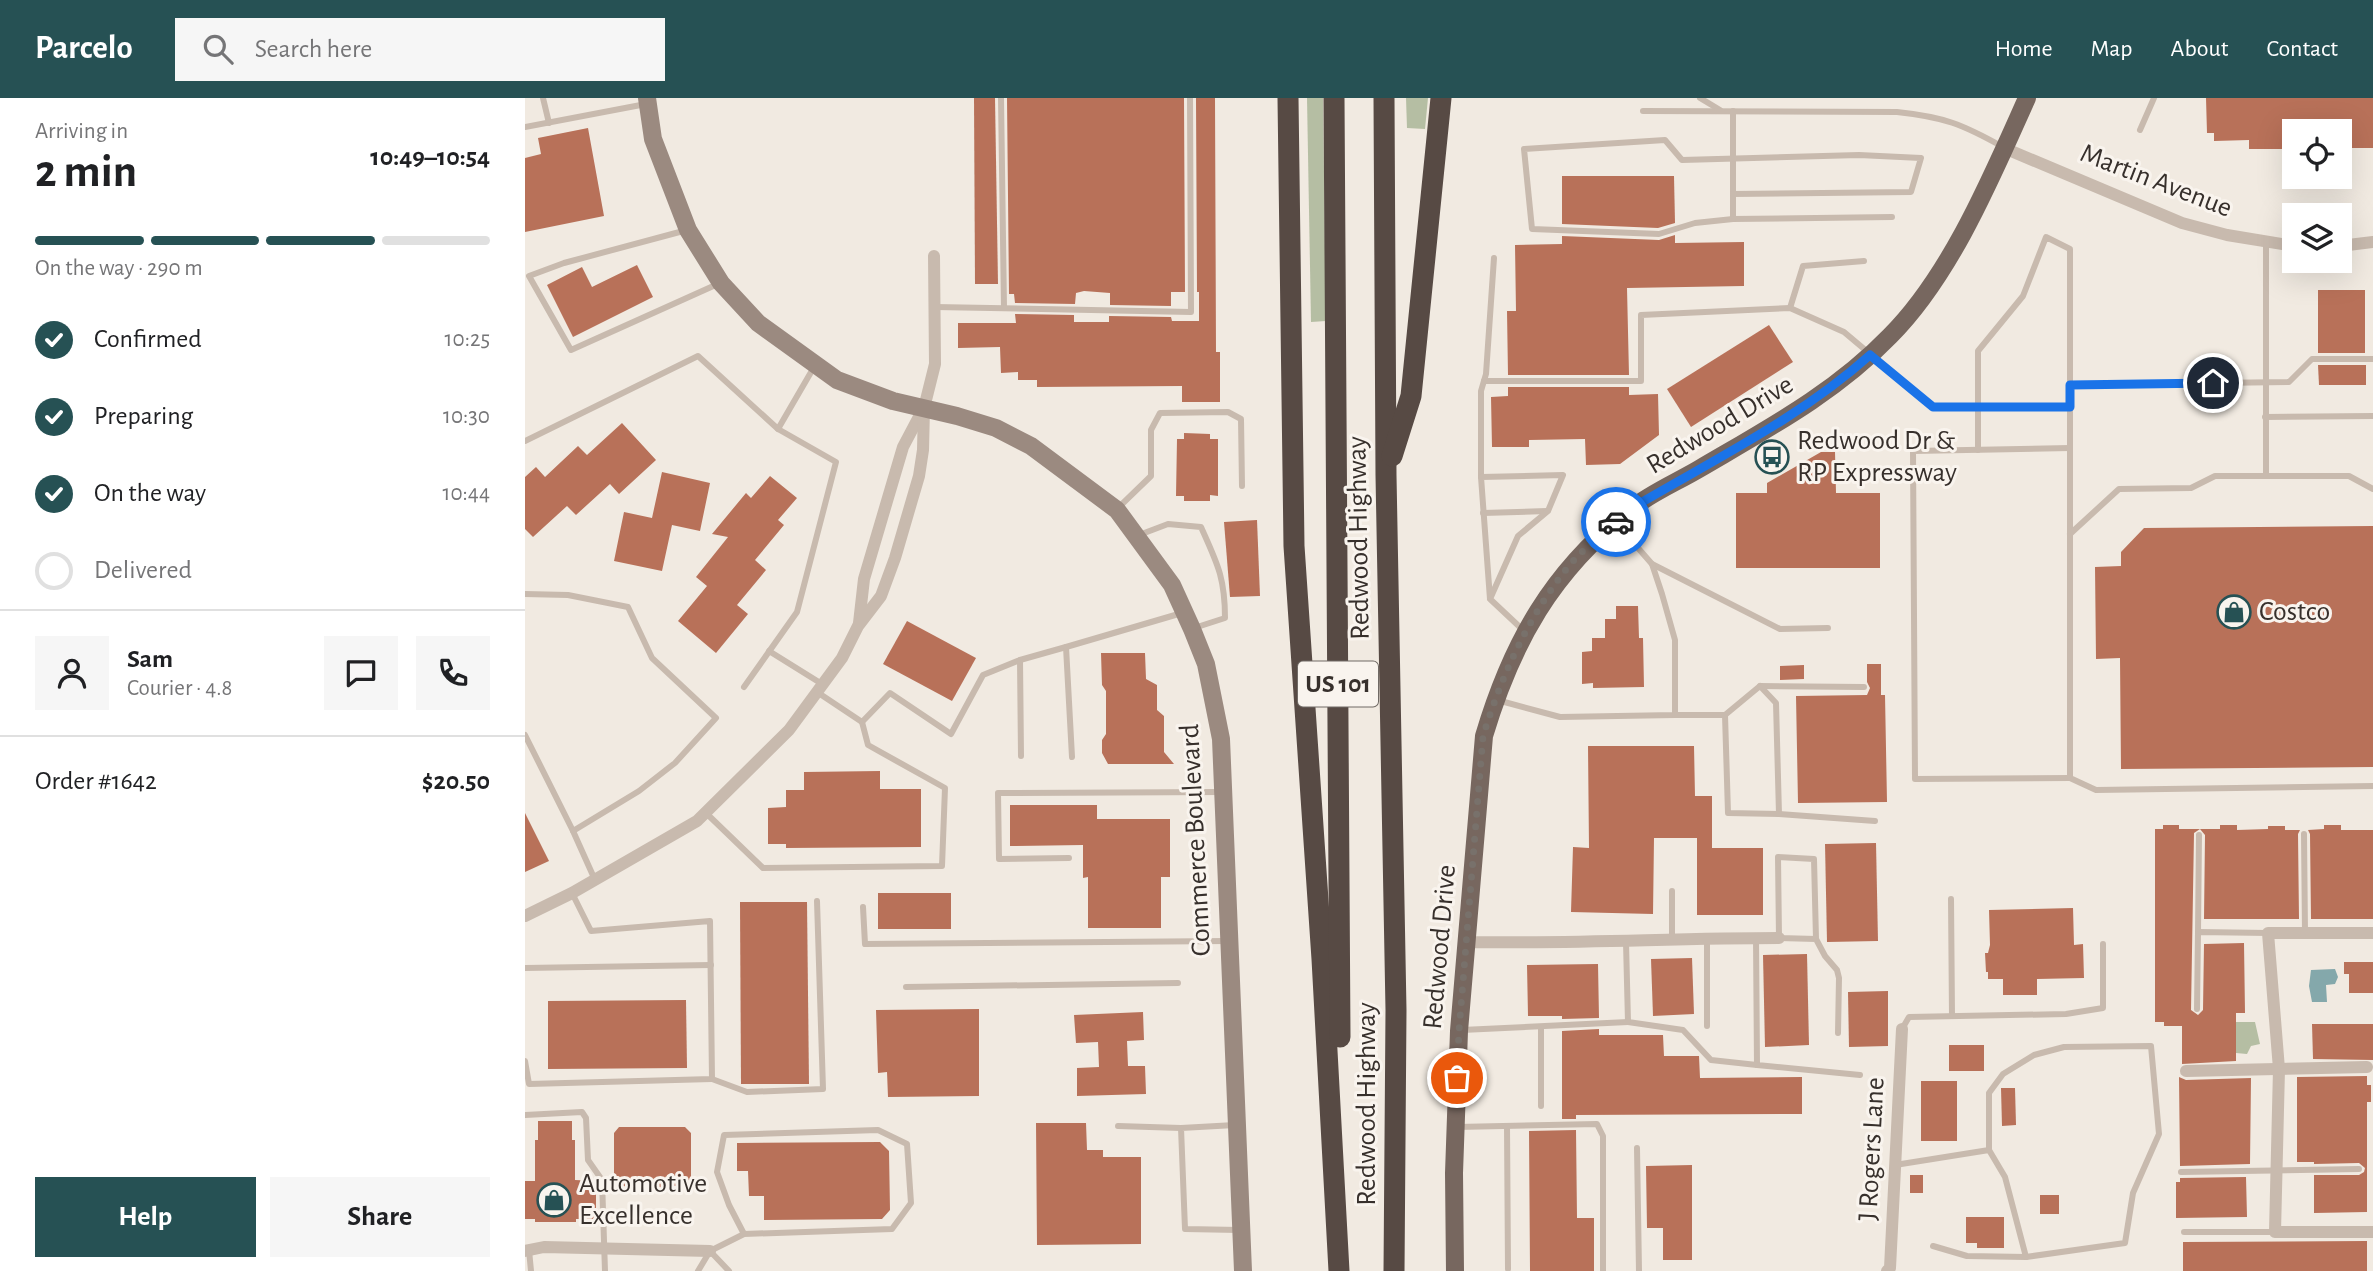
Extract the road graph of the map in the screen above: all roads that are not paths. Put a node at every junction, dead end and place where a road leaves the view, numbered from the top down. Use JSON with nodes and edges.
{"nodes":[{"id":1,"x":543,"y":98,"type":"edge"},
{"id":2,"x":1001,"y":98,"type":"edge"},
{"id":3,"x":1191,"y":98,"type":"edge"},
{"id":4,"x":1288,"y":98,"type":"edge"},
{"id":5,"x":1334,"y":98,"type":"edge"},
{"id":6,"x":1384,"y":98,"type":"edge"},
{"id":7,"x":1441,"y":98,"type":"edge"},
{"id":8,"x":1700,"y":98,"type":"edge"},
{"id":9,"x":2027,"y":98,"type":"edge"},
{"id":10,"x":2154,"y":98,"type":"edge"},
{"id":11,"x":648,"y":101,"type":"edge"},
{"id":12,"x":1643,"y":111,"type":"dead end"},
{"id":13,"x":1722,"y":111,"type":"junction"},
{"id":14,"x":1733,"y":111,"type":"junction"},
{"id":15,"x":549,"y":123,"type":"junction"},
{"id":16,"x":525,"y":127,"type":"edge"},
{"id":17,"x":2140,"y":130,"type":"dead end"},
{"id":18,"x":2004,"y":148,"type":"junction"},
{"id":19,"x":1733,"y":157,"type":"junction"},
{"id":20,"x":1733,"y":194,"type":"junction"},
{"id":21,"x":1892,"y":217,"type":"dead end"},
{"id":22,"x":1733,"y":219,"type":"junction"},
{"id":23,"x":688,"y":230,"type":"junction"},
{"id":24,"x":2373,"y":242,"type":"edge"},
{"id":25,"x":2266,"y":243,"type":"junction"},
{"id":26,"x":2282,"y":245,"type":"edge"},
{"id":27,"x":2352,"y":245,"type":"edge"},
{"id":28,"x":934,"y":256,"type":"dead end"},
{"id":29,"x":1494,"y":258,"type":"dead end"},
{"id":30,"x":1864,"y":261,"type":"dead end"},
{"id":31,"x":721,"y":283,"type":"junction"},
{"id":32,"x":935,"y":307,"type":"junction"},
{"id":33,"x":1790,"y":308,"type":"junction"},
{"id":34,"x":1004,"y":309,"type":"junction"},
{"id":35,"x":1870,"y":355,"type":"junction"},
{"id":36,"x":2373,"y":359,"type":"edge"},
{"id":37,"x":815,"y":365,"type":"junction"},
{"id":38,"x":1484,"y":381,"type":"junction"},
{"id":39,"x":2265,"y":382,"type":"junction"},
{"id":40,"x":2070,"y":385,"type":"junction"},
{"id":41,"x":1978,"y":407,"type":"junction"},
{"id":42,"x":2070,"y":407,"type":"junction"},
{"id":43,"x":924,"y":408,"type":"junction"},
{"id":44,"x":2265,"y":416,"type":"junction"},
{"id":45,"x":2373,"y":416,"type":"edge"},
{"id":46,"x":778,"y":429,"type":"junction"},
{"id":47,"x":525,"y":441,"type":"edge"},
{"id":48,"x":2070,"y":448,"type":"junction"},
{"id":49,"x":1978,"y":450,"type":"junction"},
{"id":50,"x":1386,"y":475,"type":"junction"},
{"id":51,"x":2266,"y":476,"type":"junction"},
{"id":52,"x":1481,"y":477,"type":"junction"},
{"id":53,"x":1242,"y":486,"type":"dead end"},
{"id":54,"x":2373,"y":489,"type":"edge"},
{"id":55,"x":1117,"y":510,"type":"junction"},
{"id":56,"x":1548,"y":511,"type":"junction"},
{"id":57,"x":1483,"y":513,"type":"junction"},
{"id":58,"x":1616,"y":523,"type":"junction"},
{"id":59,"x":2070,"y":534,"type":"junction"},
{"id":60,"x":1136,"y":536,"type":"junction"},
{"id":61,"x":1652,"y":564,"type":"junction"},
{"id":62,"x":525,"y":594,"type":"edge"},
{"id":63,"x":1490,"y":599,"type":"junction"},
{"id":64,"x":1188,"y":620,"type":"junction"},
{"id":65,"x":858,"y":626,"type":"junction"},
{"id":66,"x":1828,"y":628,"type":"dead end"},
{"id":67,"x":1525,"y":631,"type":"junction"},
{"id":68,"x":1066,"y":647,"type":"junction"},
{"id":69,"x":769,"y":651,"type":"junction"},
{"id":70,"x":1020,"y":660,"type":"junction"},
{"id":71,"x":1760,"y":686,"type":"junction"},
{"id":72,"x":744,"y":687,"type":"dead end"},
{"id":73,"x":1864,"y":687,"type":"dead end"},
{"id":74,"x":820,"y":688,"type":"junction"},
{"id":75,"x":1495,"y":700,"type":"junction"},
{"id":76,"x":1675,"y":715,"type":"junction"},
{"id":77,"x":1725,"y":715,"type":"junction"},
{"id":78,"x":862,"y":722,"type":"junction"},
{"id":79,"x":525,"y":735,"type":"edge"},
{"id":80,"x":1021,"y":756,"type":"dead end"},
{"id":81,"x":1072,"y":757,"type":"dead end"},
{"id":82,"x":2070,"y":778,"type":"junction"},
{"id":83,"x":2373,"y":786,"type":"edge"},
{"id":84,"x":1223,"y":792,"type":"junction"},
{"id":85,"x":706,"y":813,"type":"junction"},
{"id":86,"x":1779,"y":814,"type":"junction"},
{"id":87,"x":1875,"y":821,"type":"dead end"},
{"id":88,"x":573,"y":831,"type":"junction"},
{"id":89,"x":2304,"y":834,"type":"dead end"},
{"id":90,"x":2199,"y":835,"type":"dead end"},
{"id":91,"x":1069,"y":858,"type":"dead end"},
{"id":92,"x":596,"y":880,"type":"junction"},
{"id":93,"x":1671,"y":891,"type":"dead end"},
{"id":94,"x":572,"y":893,"type":"junction"},
{"id":95,"x":1951,"y":899,"type":"dead end"},
{"id":96,"x":817,"y":901,"type":"dead end"},
{"id":97,"x":863,"y":907,"type":"dead end"},
{"id":98,"x":525,"y":916,"type":"edge"},
{"id":99,"x":2198,"y":932,"type":"junction"},
{"id":100,"x":2268,"y":933,"type":"junction"},
{"id":101,"x":2305,"y":933,"type":"junction"},
{"id":102,"x":2373,"y":933,"type":"edge"},
{"id":103,"x":1672,"y":938,"type":"junction"},
{"id":104,"x":1707,"y":938,"type":"junction"},
{"id":105,"x":1756,"y":938,"type":"junction"},
{"id":106,"x":1779,"y":938,"type":"junction"},
{"id":107,"x":1816,"y":939,"type":"junction"},
{"id":108,"x":1229,"y":941,"type":"junction"},
{"id":109,"x":1467,"y":942,"type":"junction"},
{"id":110,"x":1626,"y":942,"type":"junction"},
{"id":111,"x":2103,"y":944,"type":"dead end"},
{"id":112,"x":711,"y":965,"type":"junction"},
{"id":113,"x":525,"y":968,"type":"edge"},
{"id":114,"x":1178,"y":983,"type":"dead end"},
{"id":115,"x":905,"y":987,"type":"dead end"},
{"id":116,"x":2197,"y":1009,"type":"dead end"},
{"id":117,"x":1952,"y":1016,"type":"junction"},
{"id":118,"x":1628,"y":1022,"type":"junction"},
{"id":119,"x":1707,"y":1026,"type":"dead end"},
{"id":120,"x":1541,"y":1027,"type":"junction"},
{"id":121,"x":1902,"y":1029,"type":"joint"},
{"id":122,"x":1459,"y":1031,"type":"junction"},
{"id":123,"x":1837,"y":1033,"type":"dead end"},
{"id":124,"x":525,"y":1061,"type":"edge"},
{"id":125,"x":1757,"y":1065,"type":"junction"},
{"id":126,"x":2367,"y":1067,"type":"dead end"},
{"id":127,"x":2279,"y":1069,"type":"junction"},
{"id":128,"x":2186,"y":1071,"type":"dead end"},
{"id":129,"x":1860,"y":1075,"type":"dead end"},
{"id":130,"x":712,"y":1079,"type":"junction"},
{"id":131,"x":1541,"y":1106,"type":"dead end"},
{"id":132,"x":525,"y":1115,"type":"edge"},
{"id":133,"x":1237,"y":1125,"type":"junction"},
{"id":134,"x":1118,"y":1126,"type":"dead end"},
{"id":135,"x":1507,"y":1126,"type":"junction"},
{"id":136,"x":1455,"y":1127,"type":"junction"},
{"id":137,"x":1181,"y":1128,"type":"junction"},
{"id":138,"x":1637,"y":1148,"type":"dead end"},
{"id":139,"x":1989,"y":1150,"type":"junction"},
{"id":140,"x":1895,"y":1165,"type":"junction"},
{"id":141,"x":2359,"y":1169,"type":"dead end"},
{"id":142,"x":2277,"y":1170,"type":"junction"},
{"id":143,"x":2181,"y":1172,"type":"dead end"},
{"id":144,"x":1241,"y":1230,"type":"junction"},
{"id":145,"x":2184,"y":1232,"type":"dead end"},
{"id":146,"x":2275,"y":1232,"type":"junction"},
{"id":147,"x":2373,"y":1232,"type":"edge"},
{"id":148,"x":744,"y":1234,"type":"junction"},
{"id":149,"x":1933,"y":1246,"type":"dead end"},
{"id":150,"x":603,"y":1249,"type":"junction"},
{"id":151,"x":526,"y":1250,"type":"edge"},
{"id":152,"x":710,"y":1251,"type":"junction"},
{"id":153,"x":2025,"y":1257,"type":"junction"},
{"id":154,"x":1508,"y":1269,"type":"dead end"},
{"id":155,"x":531,"y":1271,"type":"edge"},
{"id":156,"x":605,"y":1271,"type":"edge"},
{"id":157,"x":698,"y":1271,"type":"edge"},
{"id":158,"x":729,"y":1271,"type":"edge"},
{"id":159,"x":1243,"y":1271,"type":"edge"},
{"id":160,"x":1340,"y":1271,"type":"edge"},
{"id":161,"x":1394,"y":1271,"type":"edge"},
{"id":162,"x":1455,"y":1271,"type":"edge"},
{"id":163,"x":1604,"y":1271,"type":"edge"},
{"id":164,"x":1639,"y":1271,"type":"edge"},
{"id":165,"x":1887,"y":1271,"type":"edge"}],
"edges":[{"from":1,"to":15,"type":"lane"},
{"from":2,"to":34,"type":"lane"},
{"from":3,"to":34,"type":"lane"},
{"from":4,"to":160,"type":"highway"},
{"from":5,"to":160,"type":"highway","name":"Redwood Highway","number":"US 101"},
{"from":6,"to":50,"type":"highway","name":"Redwood Highway","number":"US 101"},
{"from":7,"to":50,"type":"highway"},
{"from":8,"to":13,"type":"lane"},
{"from":9,"to":18,"type":"main road","name":"Redwood Drive"},
{"from":10,"to":17,"type":"lane"},
{"from":11,"to":15,"type":"lane"},
{"from":11,"to":23,"type":"street","name":"Commerce Boulevard"},
{"from":12,"to":13,"type":"lane"},
{"from":13,"to":14,"type":"lane"},
{"from":14,"to":18,"type":"lane"},
{"from":14,"to":19,"type":"lane"},
{"from":15,"to":16,"type":"lane"},
{"from":18,"to":25,"type":"street","name":"Martin Avenue"},
{"from":18,"to":35,"type":"main road","name":"Redwood Drive"},
{"from":19,"to":20,"type":"lane"},
{"from":19,"to":20,"type":"lane"},
{"from":19,"to":22,"type":"lane"},
{"from":20,"to":22,"type":"lane"},
{"from":21,"to":22,"type":"lane"},
{"from":23,"to":31,"type":"street","name":"Commerce Boulevard"},
{"from":23,"to":31,"type":"lane"},
{"from":24,"to":27,"type":"street"},
{"from":25,"to":26,"type":"street","name":"Martin Avenue"},
{"from":25,"to":39,"type":"lane"},
{"from":28,"to":32,"type":"street"},
{"from":29,"to":38,"type":"lane"},
{"from":30,"to":33,"type":"lane"},
{"from":31,"to":37,"type":"street","name":"Commerce Boulevard"},
{"from":32,"to":34,"type":"lane"},
{"from":32,"to":43,"type":"street"},
{"from":33,"to":35,"type":"lane"},
{"from":33,"to":38,"type":"lane"},
{"from":35,"to":41,"type":"lane"},
{"from":35,"to":58,"type":"main road","name":"Redwood Drive"},
{"from":36,"to":39,"type":"lane"},
{"from":37,"to":43,"type":"street","name":"Commerce Boulevard"},
{"from":37,"to":46,"type":"lane"},
{"from":38,"to":52,"type":"lane"},
{"from":39,"to":40,"type":"lane"},
{"from":39,"to":44,"type":"lane"},
{"from":40,"to":41,"type":"lane"},
{"from":40,"to":42,"type":"lane"},
{"from":41,"to":42,"type":"lane"},
{"from":41,"to":49,"type":"lane"},
{"from":42,"to":48,"type":"lane"},
{"from":43,"to":55,"type":"street","name":"Commerce Boulevard"},
{"from":43,"to":65,"type":"street"},
{"from":43,"to":65,"type":"street"},
{"from":44,"to":45,"type":"lane"},
{"from":44,"to":51,"type":"lane"},
{"from":46,"to":47,"type":"lane"},
{"from":46,"to":69,"type":"lane"},
{"from":48,"to":49,"type":"lane"},
{"from":48,"to":59,"type":"lane"},
{"from":49,"to":82,"type":"lane"},
{"from":50,"to":161,"type":"highway","name":"Redwood Highway","number":"US 101"},
{"from":51,"to":54,"type":"lane"},
{"from":51,"to":59,"type":"lane"},
{"from":52,"to":56,"type":"lane"},
{"from":52,"to":57,"type":"lane"},
{"from":53,"to":55,"type":"lane"},
{"from":55,"to":60,"type":"street","name":"Commerce Boulevard"},
{"from":56,"to":57,"type":"lane"},
{"from":56,"to":63,"type":"lane"},
{"from":57,"to":63,"type":"lane"},
{"from":58,"to":61,"type":"lane"},
{"from":58,"to":67,"type":"main road","name":"Redwood Drive"},
{"from":59,"to":82,"type":"lane"},
{"from":60,"to":64,"type":"street","name":"Commerce Boulevard"},
{"from":60,"to":64,"type":"lane"},
{"from":61,"to":66,"type":"lane"},
{"from":61,"to":76,"type":"lane"},
{"from":62,"to":88,"type":"lane"},
{"from":63,"to":67,"type":"lane"},
{"from":64,"to":68,"type":"lane"},
{"from":64,"to":84,"type":"street","name":"Commerce Boulevard"},
{"from":65,"to":74,"type":"street"},
{"from":67,"to":75,"type":"main road","name":"Redwood Drive"},
{"from":68,"to":70,"type":"lane"},
{"from":68,"to":81,"type":"lane"},
{"from":69,"to":72,"type":"lane"},
{"from":69,"to":74,"type":"lane"},
{"from":70,"to":78,"type":"lane"},
{"from":70,"to":80,"type":"lane"},
{"from":71,"to":73,"type":"lane"},
{"from":71,"to":77,"type":"lane"},
{"from":71,"to":86,"type":"lane"},
{"from":74,"to":78,"type":"lane"},
{"from":74,"to":85,"type":"street"},
{"from":75,"to":76,"type":"lane"},
{"from":75,"to":109,"type":"main road","name":"Redwood Drive"},
{"from":76,"to":77,"type":"lane"},
{"from":77,"to":86,"type":"lane"},
{"from":78,"to":85,"type":"lane"},
{"from":79,"to":88,"type":"lane"},
{"from":82,"to":83,"type":"lane"},
{"from":84,"to":91,"type":"lane"},
{"from":84,"to":108,"type":"street","name":"Commerce Boulevard"},
{"from":85,"to":92,"type":"street"},
{"from":86,"to":87,"type":"lane"},
{"from":88,"to":92,"type":"lane"},
{"from":89,"to":101,"type":"lane"},
{"from":90,"to":99,"type":"lane"},
{"from":92,"to":94,"type":"street"},
{"from":93,"to":103,"type":"lane"},
{"from":94,"to":98,"type":"street"},
{"from":94,"to":112,"type":"lane"},
{"from":95,"to":117,"type":"lane"},
{"from":96,"to":130,"type":"lane"},
{"from":97,"to":108,"type":"lane"},
{"from":99,"to":100,"type":"lane"},
{"from":99,"to":116,"type":"lane"},
{"from":100,"to":101,"type":"street"},
{"from":100,"to":127,"type":"street"},
{"from":101,"to":102,"type":"street"},
{"from":103,"to":104,"type":"street"},
{"from":103,"to":110,"type":"street"},
{"from":104,"to":105,"type":"street"},
{"from":104,"to":119,"type":"lane"},
{"from":105,"to":106,"type":"street"},
{"from":105,"to":125,"type":"lane"},
{"from":106,"to":107,"type":"lane"},
{"from":106,"to":107,"type":"lane"},
{"from":107,"to":123,"type":"lane"},
{"from":108,"to":133,"type":"street","name":"Commerce Boulevard"},
{"from":109,"to":110,"type":"street"},
{"from":109,"to":122,"type":"main road","name":"Redwood Drive"},
{"from":110,"to":118,"type":"lane"},
{"from":111,"to":117,"type":"lane"},
{"from":112,"to":113,"type":"lane"},
{"from":112,"to":130,"type":"lane"},
{"from":114,"to":115,"type":"lane"},
{"from":117,"to":121,"type":"lane"},
{"from":118,"to":120,"type":"lane"},
{"from":118,"to":125,"type":"lane"},
{"from":120,"to":122,"type":"lane"},
{"from":120,"to":131,"type":"lane"},
{"from":121,"to":140,"type":"street","name":"J Rogers Lane"},
{"from":122,"to":136,"type":"main road","name":"Redwood Drive"},
{"from":124,"to":130,"type":"lane"},
{"from":125,"to":129,"type":"lane"},
{"from":126,"to":127,"type":"street"},
{"from":127,"to":128,"type":"street"},
{"from":127,"to":142,"type":"street"},
{"from":132,"to":150,"type":"lane"},
{"from":133,"to":137,"type":"lane"},
{"from":133,"to":144,"type":"street","name":"Commerce Boulevard"},
{"from":134,"to":137,"type":"lane"},
{"from":135,"to":136,"type":"lane"},
{"from":135,"to":154,"type":"lane"},
{"from":135,"to":163,"type":"lane"},
{"from":136,"to":162,"type":"main road","name":"Redwood Drive"},
{"from":137,"to":144,"type":"lane"},
{"from":138,"to":164,"type":"lane"},
{"from":139,"to":140,"type":"lane"},
{"from":139,"to":153,"type":"lane"},
{"from":139,"to":153,"type":"lane"},
{"from":140,"to":165,"type":"street","name":"J Rogers Lane"},
{"from":141,"to":142,"type":"lane"},
{"from":142,"to":143,"type":"lane"},
{"from":142,"to":146,"type":"street"},
{"from":144,"to":159,"type":"street","name":"Commerce Boulevard"},
{"from":145,"to":146,"type":"lane"},
{"from":146,"to":147,"type":"street"},
{"from":148,"to":148,"type":"lane"},
{"from":148,"to":152,"type":"lane"},
{"from":149,"to":153,"type":"lane"},
{"from":150,"to":151,"type":"street"},
{"from":150,"to":152,"type":"street"},
{"from":150,"to":156,"type":"lane"},
{"from":151,"to":155,"type":"lane"},
{"from":152,"to":157,"type":"lane"},
{"from":152,"to":158,"type":"lane"}]}
